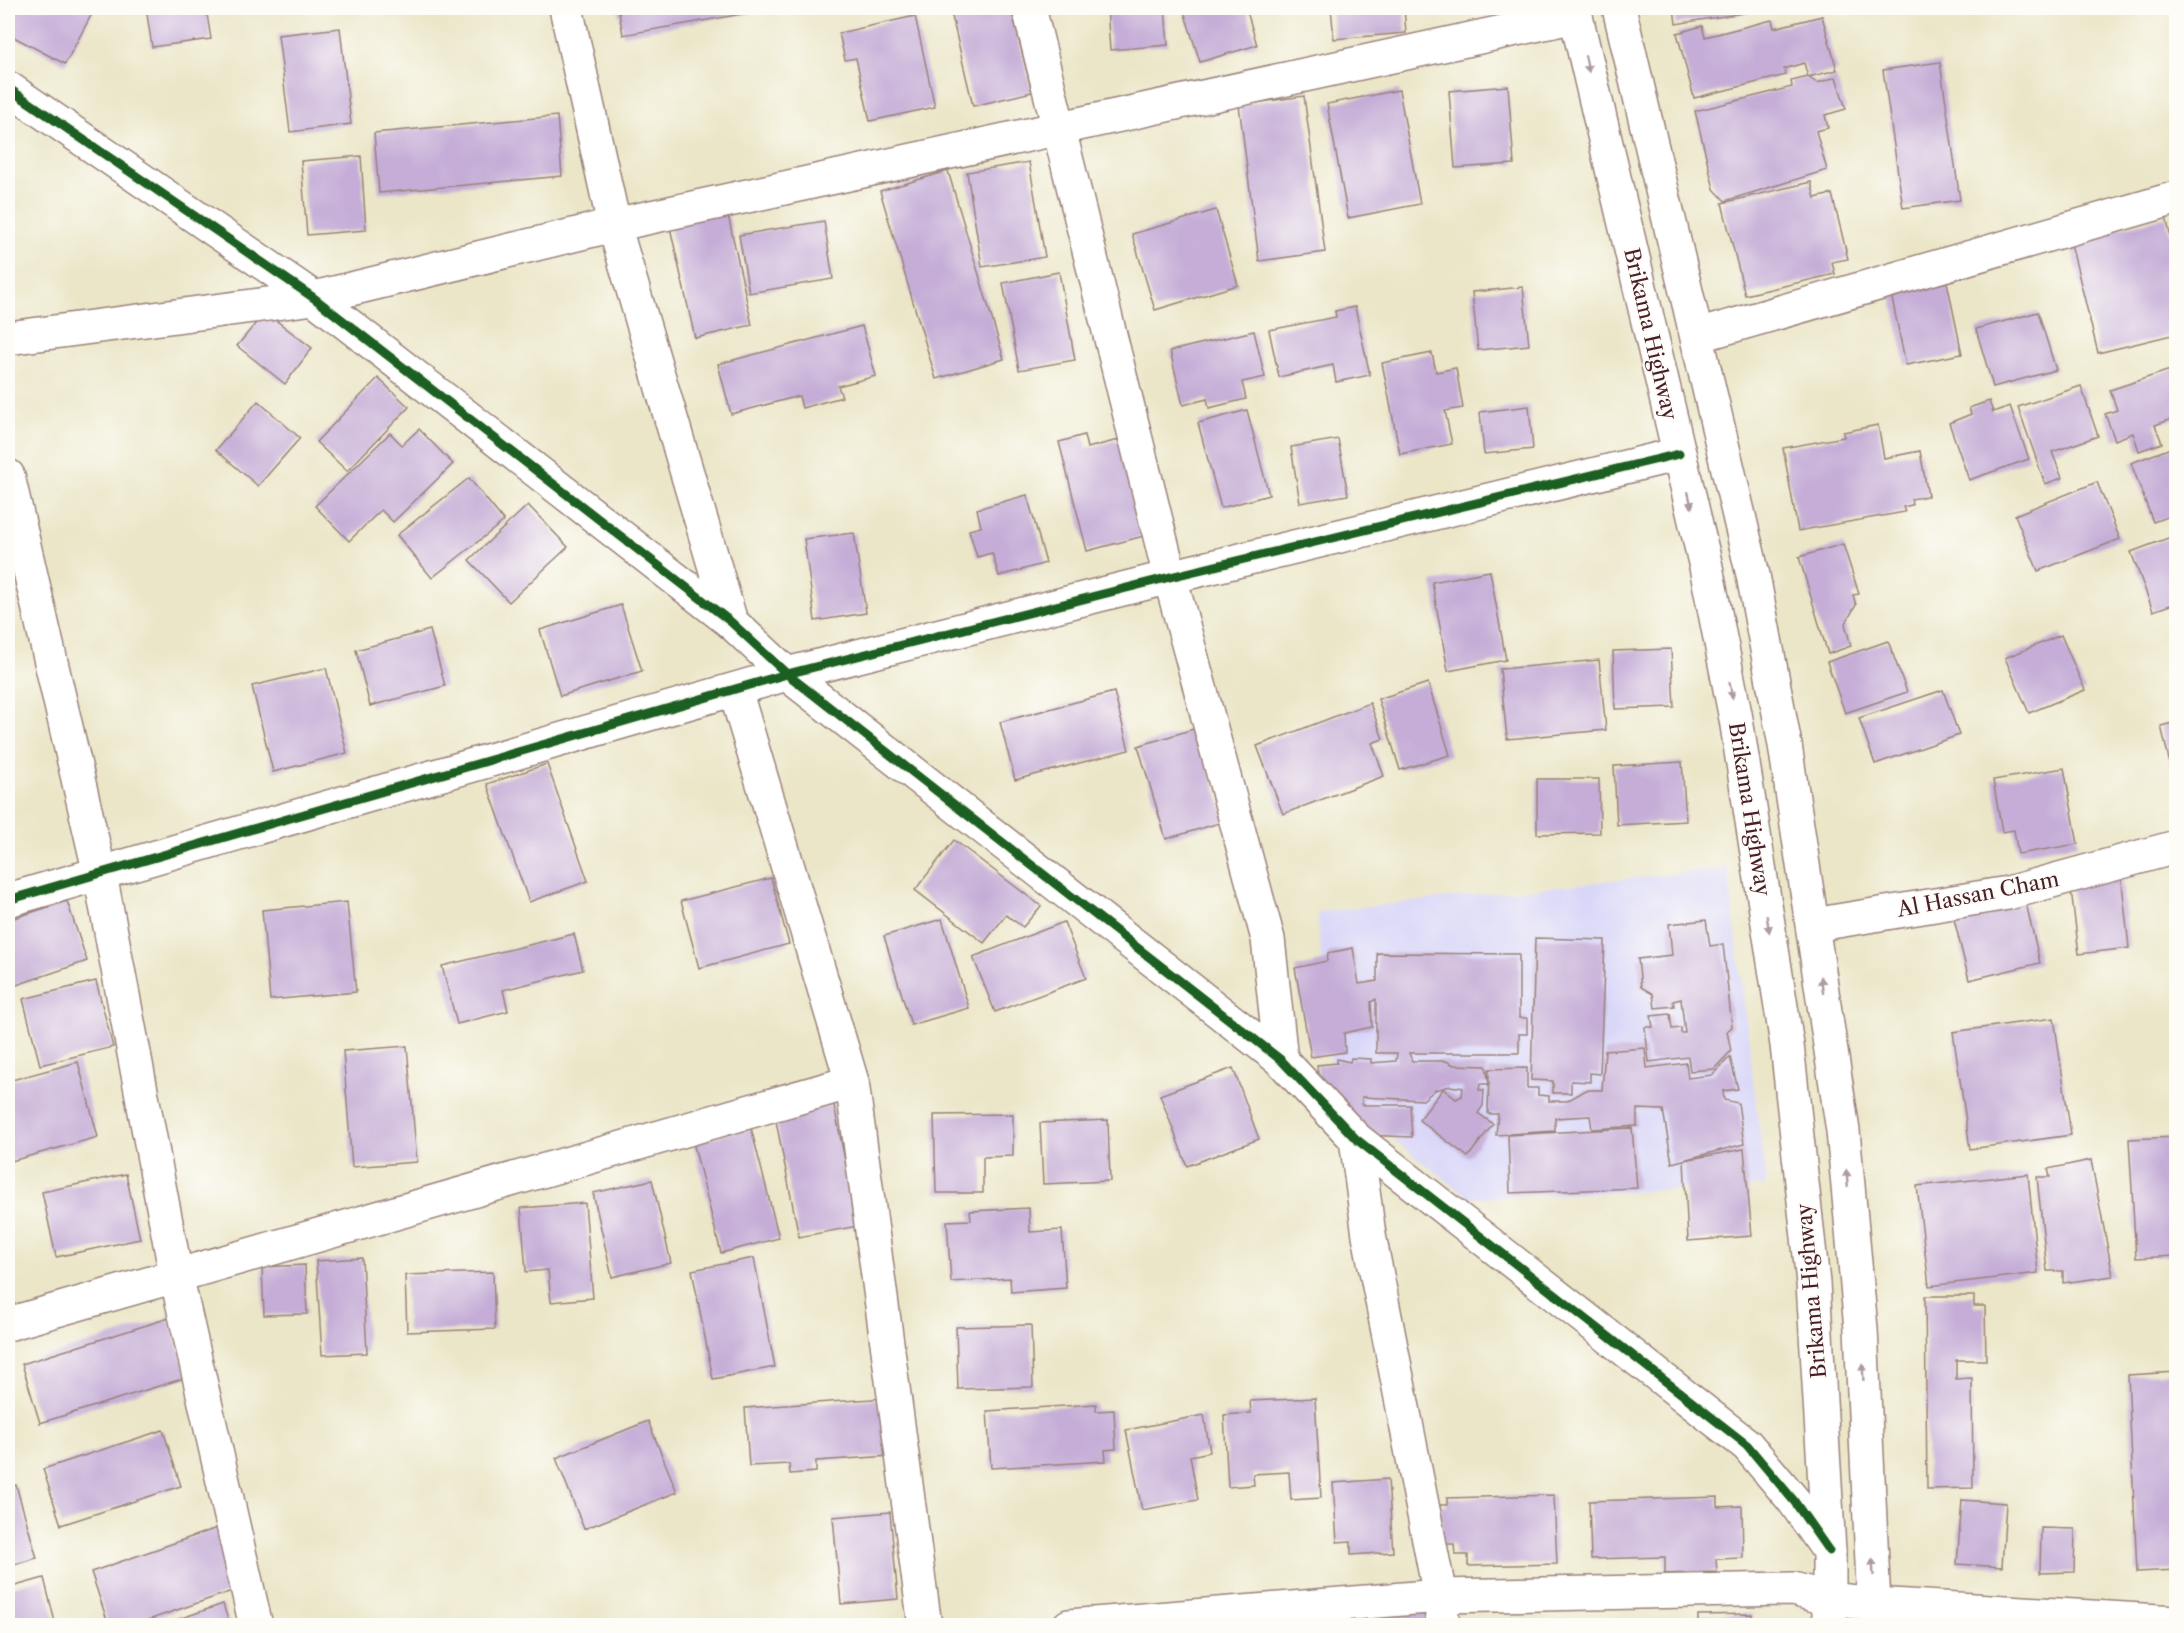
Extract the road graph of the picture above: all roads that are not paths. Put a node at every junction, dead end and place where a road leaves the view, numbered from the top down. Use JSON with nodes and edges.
{"nodes":[{"id":1,"x":566,"y":8,"type":"edge"},
{"id":2,"x":1029,"y":8,"type":"edge"},
{"id":3,"x":1619,"y":8,"type":"edge"},
{"id":4,"x":1575,"y":12,"type":"edge"},
{"id":5,"x":8,"y":88,"type":"edge"},
{"id":6,"x":1059,"y":128,"type":"junction"},
{"id":7,"x":2176,"y":198,"type":"edge"},
{"id":8,"x":614,"y":225,"type":"junction"},
{"id":9,"x":314,"y":298,"type":"junction"},
{"id":10,"x":1697,"y":336,"type":"junction"},
{"id":11,"x":8,"y":338,"type":"edge"},
{"id":12,"x":1679,"y":454,"type":"junction"},
{"id":13,"x":8,"y":476,"type":"edge"},
{"id":14,"x":1170,"y":577,"type":"junction"},
{"id":15,"x":731,"y":622,"type":"junction"},
{"id":16,"x":787,"y":674,"type":"junction"},
{"id":17,"x":735,"y":690,"type":"junction"},
{"id":18,"x":2176,"y":847,"type":"edge"},
{"id":19,"x":100,"y":874,"type":"junction"},
{"id":20,"x":8,"y":900,"type":"edge"},
{"id":21,"x":1813,"y":925,"type":"junction"},
{"id":22,"x":1281,"y":1060,"type":"junction"},
{"id":23,"x":852,"y":1082,"type":"junction"},
{"id":24,"x":1356,"y":1139,"type":"junction"},
{"id":25,"x":176,"y":1275,"type":"junction"},
{"id":26,"x":8,"y":1324,"type":"edge"},
{"id":27,"x":1829,"y":1551,"type":"junction"},
{"id":28,"x":1442,"y":1611,"type":"edge"},
{"id":29,"x":1829,"y":1612,"type":"edge"},
{"id":30,"x":1875,"y":1615,"type":"edge"},
{"id":31,"x":2176,"y":1622,"type":"edge"},
{"id":32,"x":256,"y":1626,"type":"edge"},
{"id":33,"x":925,"y":1626,"type":"edge"},
{"id":34,"x":1069,"y":1626,"type":"edge"}],
"edges":[{"from":1,"to":8,"type":"main road"},
{"from":2,"to":6,"type":"main road"},
{"from":3,"to":10,"type":"main road","name":"Brikama Highway"},
{"from":4,"to":6,"type":"main road"},
{"from":4,"to":12,"type":"main road","name":"Brikama Highway","one_way":true},
{"from":5,"to":9,"type":"main road"},
{"from":6,"to":8,"type":"main road"},
{"from":6,"to":14,"type":"main road"},
{"from":7,"to":10,"type":"main road"},
{"from":8,"to":9,"type":"main road"},
{"from":8,"to":15,"type":"main road"},
{"from":9,"to":11,"type":"main road"},
{"from":9,"to":15,"type":"main road"},
{"from":10,"to":21,"type":"main road","name":"Brikama Highway"},
{"from":12,"to":14,"type":"main road"},
{"from":12,"to":27,"type":"main road","name":"Brikama Highway","one_way":true},
{"from":13,"to":19,"type":"main road"},
{"from":14,"to":16,"type":"main road"},
{"from":14,"to":22,"type":"main road"},
{"from":15,"to":16,"type":"main road"},
{"from":16,"to":17,"type":"main road"},
{"from":16,"to":22,"type":"main road"},
{"from":17,"to":19,"type":"main road"},
{"from":17,"to":23,"type":"main road"},
{"from":18,"to":21,"type":"main road","name":"Al Hassan Cham"},
{"from":19,"to":20,"type":"main road"},
{"from":19,"to":25,"type":"main road"},
{"from":30,"to":21,"type":"main road","name":"Brikama Highway","one_way":true},
{"from":22,"to":24,"type":"main road"},
{"from":23,"to":25,"type":"main road"},
{"from":23,"to":33,"type":"main road"},
{"from":24,"to":27,"type":"main road"},
{"from":24,"to":28,"type":"main road"},
{"from":25,"to":26,"type":"main road"},
{"from":25,"to":32,"type":"main road"},
{"from":27,"to":29,"type":"main road","name":"Brikama Highway"},
{"from":28,"to":29,"type":"main road"},
{"from":28,"to":34,"type":"main road"},
{"from":29,"to":30,"type":"main road"},
{"from":30,"to":31,"type":"main road"}]}
